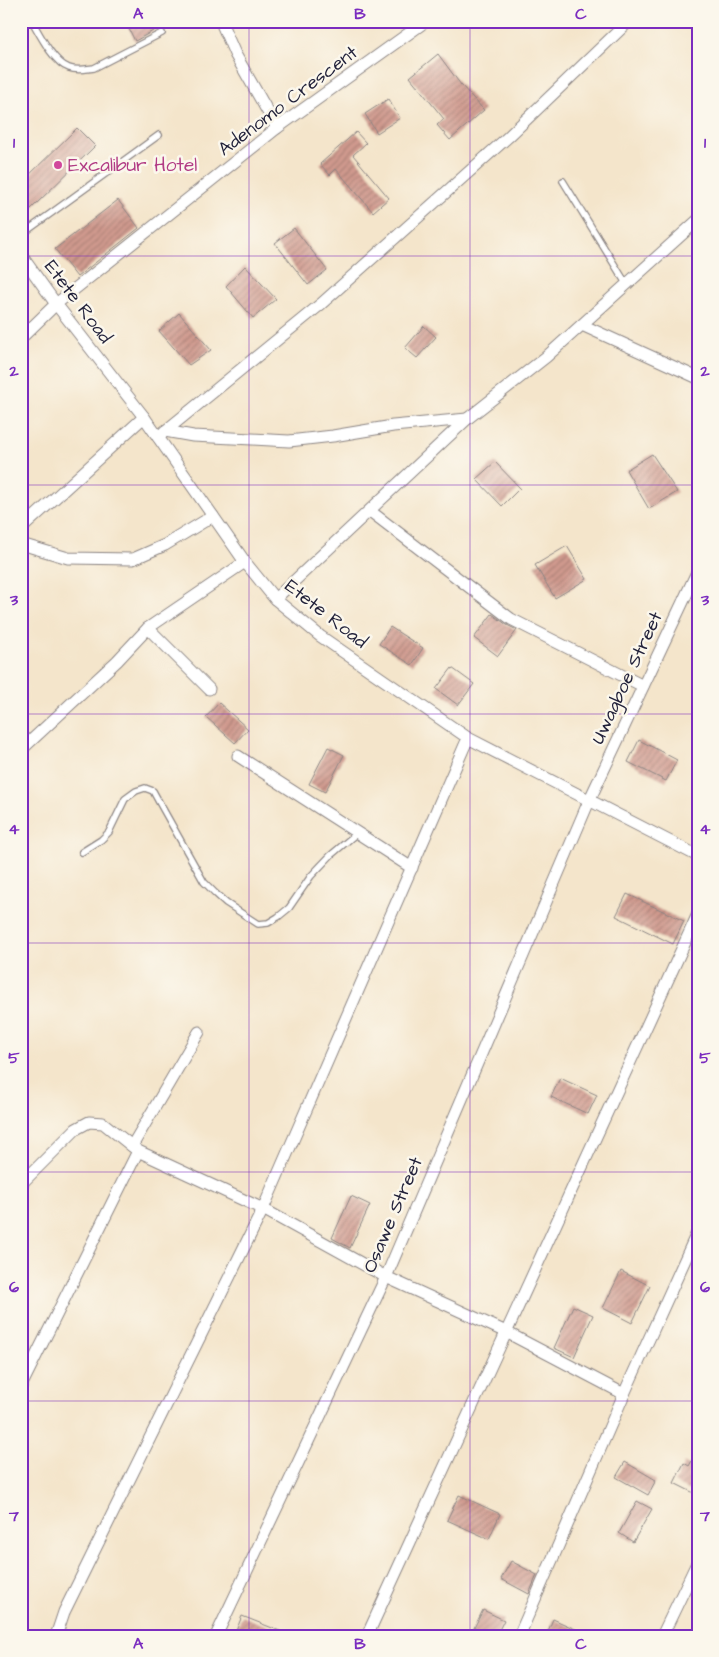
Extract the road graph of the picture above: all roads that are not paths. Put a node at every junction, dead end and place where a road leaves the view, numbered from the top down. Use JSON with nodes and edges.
{"nodes":[{"id":1,"x":32,"y":21,"type":"edge"},
{"id":2,"x":426,"y":21,"type":"edge"},
{"id":3,"x":629,"y":21,"type":"edge"},
{"id":4,"x":221,"y":22,"type":"edge"},
{"id":5,"x":162,"y":33,"type":"dead end"},
{"id":6,"x":277,"y":128,"type":"junction"},
{"id":7,"x":159,"y":135,"type":"dead end"},
{"id":8,"x":563,"y":181,"type":"dead end"},
{"id":9,"x":698,"y":220,"type":"edge"},
{"id":10,"x":21,"y":235,"type":"edge"},
{"id":11,"x":21,"y":255,"type":"edge"},
{"id":12,"x":626,"y":285,"type":"junction"},
{"id":13,"x":56,"y":304,"type":"junction"},
{"id":14,"x":582,"y":325,"type":"junction"},
{"id":15,"x":21,"y":338,"type":"edge"},
{"id":16,"x":698,"y":378,"type":"edge"},
{"id":17,"x":144,"y":417,"type":"junction"},
{"id":18,"x":467,"y":419,"type":"junction"},
{"id":19,"x":161,"y":434,"type":"junction"},
{"id":20,"x":370,"y":511,"type":"junction"},
{"id":21,"x":213,"y":516,"type":"junction"},
{"id":22,"x":21,"y":529,"type":"edge"},
{"id":23,"x":21,"y":544,"type":"edge"},
{"id":24,"x":245,"y":562,"type":"junction"},
{"id":25,"x":698,"y":570,"type":"edge"},
{"id":26,"x":275,"y":599,"type":"junction"},
{"id":27,"x":148,"y":628,"type":"junction"},
{"id":28,"x":643,"y":686,"type":"junction"},
{"id":29,"x":209,"y":689,"type":"dead end"},
{"id":30,"x":468,"y":738,"type":"junction"},
{"id":31,"x":21,"y":750,"type":"edge"},
{"id":32,"x":238,"y":756,"type":"dead end"},
{"id":33,"x":589,"y":801,"type":"junction"},
{"id":34,"x":358,"y":833,"type":"junction"},
{"id":35,"x":82,"y":852,"type":"dead end"},
{"id":36,"x":698,"y":856,"type":"edge"},
{"id":37,"x":412,"y":868,"type":"junction"},
{"id":38,"x":698,"y":914,"type":"edge"},
{"id":39,"x":199,"y":1032,"type":"dead end"},
{"id":40,"x":135,"y":1148,"type":"junction"},
{"id":41,"x":21,"y":1184,"type":"edge"},
{"id":42,"x":264,"y":1209,"type":"junction"},
{"id":43,"x":698,"y":1231,"type":"edge"},
{"id":44,"x":386,"y":1277,"type":"junction"},
{"id":45,"x":506,"y":1332,"type":"junction"},
{"id":46,"x":21,"y":1386,"type":"edge"},
{"id":47,"x":624,"y":1394,"type":"junction"},
{"id":48,"x":698,"y":1561,"type":"edge"},
{"id":49,"x":56,"y":1636,"type":"edge"},
{"id":50,"x":216,"y":1636,"type":"edge"},
{"id":51,"x":367,"y":1636,"type":"edge"},
{"id":52,"x":519,"y":1636,"type":"edge"},
{"id":53,"x":662,"y":1636,"type":"edge"}],
"edges":[{"from":1,"to":5,"type":"lane"},
{"from":2,"to":6,"type":"street","name":"Adenomo Crescent"},
{"from":3,"to":19,"type":"street"},
{"from":4,"to":6,"type":"street"},
{"from":6,"to":13,"type":"street","name":"Adenomo Crescent"},
{"from":7,"to":10,"type":"lane"},
{"from":8,"to":12,"type":"lane"},
{"from":9,"to":12,"type":"street"},
{"from":11,"to":13,"type":"street","name":"Etete Road"},
{"from":12,"to":14,"type":"street"},
{"from":13,"to":15,"type":"street","name":"Adenomo Crescent"},
{"from":13,"to":17,"type":"street","name":"Etete Road"},
{"from":14,"to":16,"type":"street"},
{"from":14,"to":18,"type":"street"},
{"from":17,"to":19,"type":"street","name":"Etete Road"},
{"from":17,"to":22,"type":"street"},
{"from":18,"to":19,"type":"street"},
{"from":18,"to":20,"type":"street"},
{"from":19,"to":21,"type":"street","name":"Etete Road"},
{"from":20,"to":26,"type":"street"},
{"from":20,"to":28,"type":"street"},
{"from":21,"to":23,"type":"street"},
{"from":21,"to":24,"type":"street","name":"Etete Road"},
{"from":24,"to":26,"type":"street","name":"Etete Road"},
{"from":24,"to":27,"type":"street"},
{"from":25,"to":28,"type":"street","name":"Uwagboe Street"},
{"from":26,"to":30,"type":"street","name":"Etete Road"},
{"from":27,"to":29,"type":"street"},
{"from":27,"to":31,"type":"street"},
{"from":28,"to":33,"type":"street","name":"Uwagboe Street"},
{"from":30,"to":33,"type":"street","name":"Etete Road"},
{"from":30,"to":37,"type":"street"},
{"from":32,"to":34,"type":"street"},
{"from":33,"to":36,"type":"street","name":"Etete Road"},
{"from":33,"to":44,"type":"street","name":"Osawe Street"},
{"from":34,"to":35,"type":"lane"},
{"from":34,"to":37,"type":"street"},
{"from":37,"to":42,"type":"street"},
{"from":38,"to":45,"type":"street"},
{"from":39,"to":40,"type":"street"},
{"from":40,"to":41,"type":"street"},
{"from":40,"to":42,"type":"street"},
{"from":40,"to":46,"type":"street"},
{"from":42,"to":44,"type":"street"},
{"from":42,"to":49,"type":"street"},
{"from":43,"to":47,"type":"street"},
{"from":44,"to":45,"type":"street"},
{"from":44,"to":50,"type":"street","name":"Osawe Street"},
{"from":45,"to":47,"type":"street"},
{"from":45,"to":51,"type":"street"},
{"from":47,"to":52,"type":"street"},
{"from":48,"to":53,"type":"street"}]}
